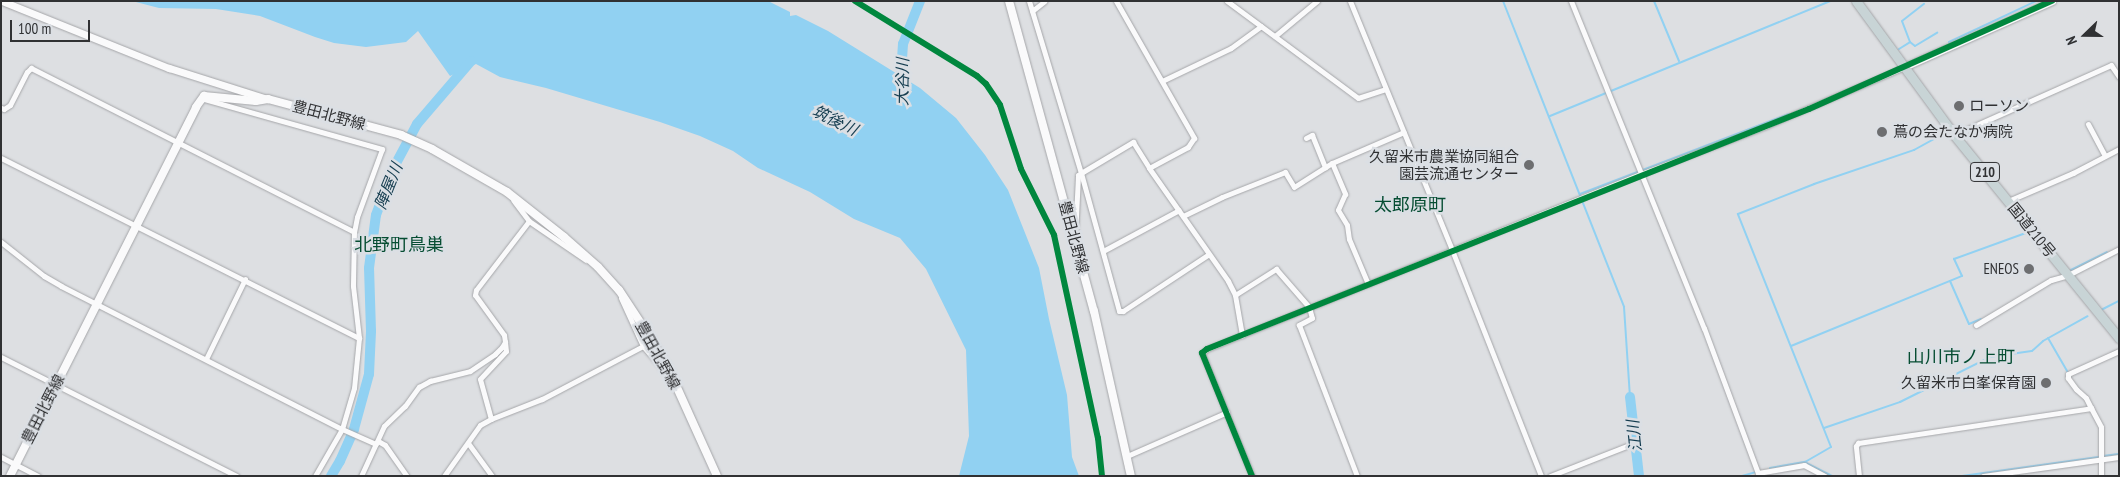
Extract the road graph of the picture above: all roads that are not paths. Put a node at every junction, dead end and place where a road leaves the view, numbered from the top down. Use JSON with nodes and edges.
{"nodes":[{"id":1,"x":2,"y":1,"type":"edge"},
{"id":2,"x":1009,"y":1,"type":"edge"},
{"id":3,"x":1027,"y":1,"type":"edge"},
{"id":4,"x":1045,"y":1,"type":"edge"},
{"id":5,"x":1116,"y":1,"type":"edge"},
{"id":6,"x":1227,"y":1,"type":"edge"},
{"id":7,"x":1317,"y":1,"type":"edge"},
{"id":8,"x":1350,"y":1,"type":"edge"},
{"id":9,"x":1571,"y":1,"type":"edge"},
{"id":10,"x":1856,"y":1,"type":"edge"},
{"id":11,"x":2052,"y":1,"type":"edge"},
{"id":12,"x":1032,"y":11,"type":"junction"},
{"id":13,"x":1261,"y":26,"type":"junction"},
{"id":14,"x":1275,"y":36,"type":"junction"},
{"id":15,"x":1904,"y":67,"type":"junction"},
{"id":16,"x":2119,"y":77,"type":"edge"},
{"id":17,"x":1162,"y":81,"type":"junction"},
{"id":18,"x":1385,"y":89,"type":"junction"},
{"id":19,"x":201,"y":98,"type":"junction"},
{"id":20,"x":268,"y":99,"type":"junction"},
{"id":21,"x":1,"y":108,"type":"edge"},
{"id":22,"x":2088,"y":124,"type":"dead end"},
{"id":23,"x":1404,"y":132,"type":"junction"},
{"id":24,"x":1954,"y":134,"type":"junction"},
{"id":25,"x":1306,"y":138,"type":"dead end"},
{"id":26,"x":178,"y":142,"type":"junction"},
{"id":27,"x":2119,"y":149,"type":"edge"},
{"id":28,"x":2105,"y":156,"type":"junction"},
{"id":29,"x":1,"y":158,"type":"edge"},
{"id":30,"x":1332,"y":163,"type":"junction"},
{"id":31,"x":1325,"y":167,"type":"junction"},
{"id":32,"x":1149,"y":168,"type":"junction"},
{"id":33,"x":1081,"y":174,"type":"junction"},
{"id":34,"x":1641,"y":174,"type":"junction"},
{"id":35,"x":507,"y":192,"type":"junction"},
{"id":36,"x":2008,"y":202,"type":"junction"},
{"id":37,"x":1179,"y":210,"type":"junction"},
{"id":38,"x":1183,"y":216,"type":"junction"},
{"id":39,"x":529,"y":221,"type":"junction"},
{"id":40,"x":136,"y":225,"type":"junction"},
{"id":41,"x":354,"y":232,"type":"junction"},
{"id":42,"x":1075,"y":237,"type":"junction"},
{"id":43,"x":1,"y":242,"type":"edge"},
{"id":44,"x":1452,"y":250,"type":"junction"},
{"id":45,"x":2119,"y":250,"type":"edge"},
{"id":46,"x":1103,"y":252,"type":"junction"},
{"id":47,"x":1209,"y":254,"type":"junction"},
{"id":48,"x":598,"y":267,"type":"junction"},
{"id":49,"x":2068,"y":275,"type":"junction"},
{"id":50,"x":246,"y":280,"type":"junction"},
{"id":51,"x":1368,"y":284,"type":"junction"},
{"id":52,"x":618,"y":290,"type":"junction"},
{"id":53,"x":1235,"y":295,"type":"junction"},
{"id":54,"x":96,"y":303,"type":"junction"},
{"id":55,"x":1309,"y":307,"type":"junction"},
{"id":56,"x":1976,"y":324,"type":"dead end"},
{"id":57,"x":1242,"y":335,"type":"junction"},
{"id":58,"x":360,"y":338,"type":"junction"},
{"id":59,"x":2119,"y":338,"type":"edge"},
{"id":60,"x":505,"y":342,"type":"junction"},
{"id":61,"x":643,"y":346,"type":"junction"},
{"id":62,"x":2119,"y":351,"type":"edge"},
{"id":63,"x":1,"y":357,"type":"edge"},
{"id":64,"x":206,"y":359,"type":"junction"},
{"id":65,"x":672,"y":377,"type":"junction"},
{"id":66,"x":56,"y":384,"type":"junction"},
{"id":67,"x":2091,"y":408,"type":"junction"},
{"id":68,"x":1227,"y":412,"type":"junction"},
{"id":69,"x":490,"y":419,"type":"junction"},
{"id":70,"x":342,"y":429,"type":"junction"},
{"id":71,"x":377,"y":443,"type":"junction"},
{"id":72,"x":468,"y":443,"type":"junction"},
{"id":73,"x":1629,"y":445,"type":"dead end"},
{"id":74,"x":1127,"y":456,"type":"junction"},
{"id":75,"x":2119,"y":456,"type":"edge"},
{"id":76,"x":1,"y":457,"type":"edge"},
{"id":77,"x":2100,"y":460,"type":"junction"},
{"id":78,"x":16,"y":464,"type":"junction"},
{"id":79,"x":10,"y":476,"type":"edge"},
{"id":80,"x":38,"y":476,"type":"edge"},
{"id":81,"x":237,"y":476,"type":"edge"},
{"id":82,"x":315,"y":476,"type":"edge"},
{"id":83,"x":361,"y":476,"type":"edge"},
{"id":84,"x":407,"y":476,"type":"edge"},
{"id":85,"x":444,"y":476,"type":"edge"},
{"id":86,"x":492,"y":476,"type":"edge"},
{"id":87,"x":717,"y":476,"type":"edge"},
{"id":88,"x":1131,"y":476,"type":"edge"},
{"id":89,"x":1252,"y":476,"type":"edge"},
{"id":90,"x":1357,"y":476,"type":"edge"},
{"id":91,"x":1541,"y":476,"type":"edge"},
{"id":92,"x":1550,"y":476,"type":"edge"},
{"id":93,"x":1825,"y":476,"type":"edge"},
{"id":94,"x":1860,"y":476,"type":"edge"},
{"id":95,"x":1983,"y":476,"type":"edge"},
{"id":96,"x":2101,"y":476,"type":"edge"}],
"edges":[{"from":1,"to":20,"type":"street"},
{"from":2,"to":42,"type":"main road","name":"豊田北野線"},
{"from":3,"to":12,"type":"street"},
{"from":4,"to":12,"type":"street"},
{"from":5,"to":17,"type":"street"},
{"from":6,"to":13,"type":"street"},
{"from":7,"to":14,"type":"street"},
{"from":8,"to":18,"type":"street"},
{"from":9,"to":34,"type":"street"},
{"from":10,"to":15,"type":"highway","name":"国道210号","number":"210"},
{"from":11,"to":15,"type":"street"},
{"from":12,"to":33,"type":"street"},
{"from":13,"to":14,"type":"street"},
{"from":13,"to":17,"type":"street"},
{"from":14,"to":18,"type":"street"},
{"from":15,"to":24,"type":"highway","name":"国道210号","number":"210"},
{"from":15,"to":34,"type":"street"},
{"from":16,"to":24,"type":"street"},
{"from":17,"to":32,"type":"street"},
{"from":18,"to":23,"type":"street"},
{"from":19,"to":20,"type":"main road","name":"豊田北野線"},
{"from":19,"to":26,"type":"main road","name":"豊田北野線"},
{"from":19,"to":41,"type":"street"},
{"from":20,"to":35,"type":"main road","name":"豊田北野線"},
{"from":21,"to":26,"type":"street"},
{"from":22,"to":28,"type":"street"},
{"from":23,"to":30,"type":"street"},
{"from":23,"to":44,"type":"street"},
{"from":24,"to":36,"type":"highway","name":"国道210号","number":"210"},
{"from":25,"to":31,"type":"street"},
{"from":26,"to":40,"type":"main road","name":"豊田北野線"},
{"from":26,"to":41,"type":"street"},
{"from":27,"to":28,"type":"street"},
{"from":28,"to":36,"type":"street"},
{"from":29,"to":40,"type":"street"},
{"from":30,"to":31,"type":"street"},
{"from":30,"to":51,"type":"street"},
{"from":31,"to":38,"type":"street"},
{"from":32,"to":33,"type":"street"},
{"from":32,"to":37,"type":"street"},
{"from":33,"to":42,"type":"street"},
{"from":33,"to":46,"type":"street"},
{"from":34,"to":44,"type":"street"},
{"from":34,"to":93,"type":"street"},
{"from":35,"to":39,"type":"street"},
{"from":35,"to":48,"type":"main road","name":"豊田北野線"},
{"from":36,"to":49,"type":"highway","name":"国道210号","number":"210"},
{"from":37,"to":38,"type":"street"},
{"from":37,"to":46,"type":"street"},
{"from":38,"to":47,"type":"street"},
{"from":39,"to":48,"type":"street"},
{"from":39,"to":60,"type":"street"},
{"from":40,"to":50,"type":"street"},
{"from":40,"to":54,"type":"main road","name":"豊田北野線"},
{"from":41,"to":58,"type":"street"},
{"from":42,"to":74,"type":"main road","name":"豊田北野線"},
{"from":43,"to":54,"type":"street"},
{"from":44,"to":51,"type":"street"},
{"from":44,"to":91,"type":"street"},
{"from":45,"to":49,"type":"street"},
{"from":46,"to":47,"type":"street"},
{"from":47,"to":53,"type":"street"},
{"from":48,"to":52,"type":"main road","name":"豊田北野線"},
{"from":49,"to":56,"type":"street"},
{"from":49,"to":59,"type":"highway","name":"国道210号","number":"210"},
{"from":50,"to":58,"type":"street"},
{"from":50,"to":64,"type":"street"},
{"from":51,"to":55,"type":"street"},
{"from":52,"to":61,"type":"street"},
{"from":52,"to":65,"type":"main road","name":"豊田北野線"},
{"from":53,"to":55,"type":"street"},
{"from":53,"to":57,"type":"street"},
{"from":54,"to":64,"type":"street"},
{"from":54,"to":66,"type":"main road","name":"豊田北野線"},
{"from":55,"to":57,"type":"street"},
{"from":55,"to":90,"type":"street"},
{"from":57,"to":68,"type":"street"},
{"from":58,"to":70,"type":"street"},
{"from":60,"to":69,"type":"street"},
{"from":60,"to":71,"type":"street"},
{"from":61,"to":65,"type":"street"},
{"from":61,"to":69,"type":"street"},
{"from":62,"to":67,"type":"street"},
{"from":63,"to":66,"type":"street"},
{"from":64,"to":70,"type":"street"},
{"from":65,"to":87,"type":"main road","name":"豊田北野線"},
{"from":66,"to":78,"type":"main road","name":"豊田北野線"},
{"from":66,"to":81,"type":"street"},
{"from":67,"to":77,"type":"street"},
{"from":67,"to":94,"type":"street"},
{"from":68,"to":74,"type":"street"},
{"from":68,"to":89,"type":"street"},
{"from":69,"to":72,"type":"street"},
{"from":70,"to":71,"type":"street"},
{"from":70,"to":82,"type":"street"},
{"from":71,"to":83,"type":"street"},
{"from":71,"to":84,"type":"street"},
{"from":72,"to":85,"type":"street"},
{"from":72,"to":86,"type":"street"},
{"from":73,"to":92,"type":"street"},
{"from":74,"to":88,"type":"main road","name":"豊田北野線"},
{"from":75,"to":77,"type":"street"},
{"from":76,"to":78,"type":"street"},
{"from":77,"to":95,"type":"street"},
{"from":77,"to":96,"type":"street"},
{"from":78,"to":79,"type":"main road","name":"豊田北野線"},
{"from":78,"to":80,"type":"street"}]}
